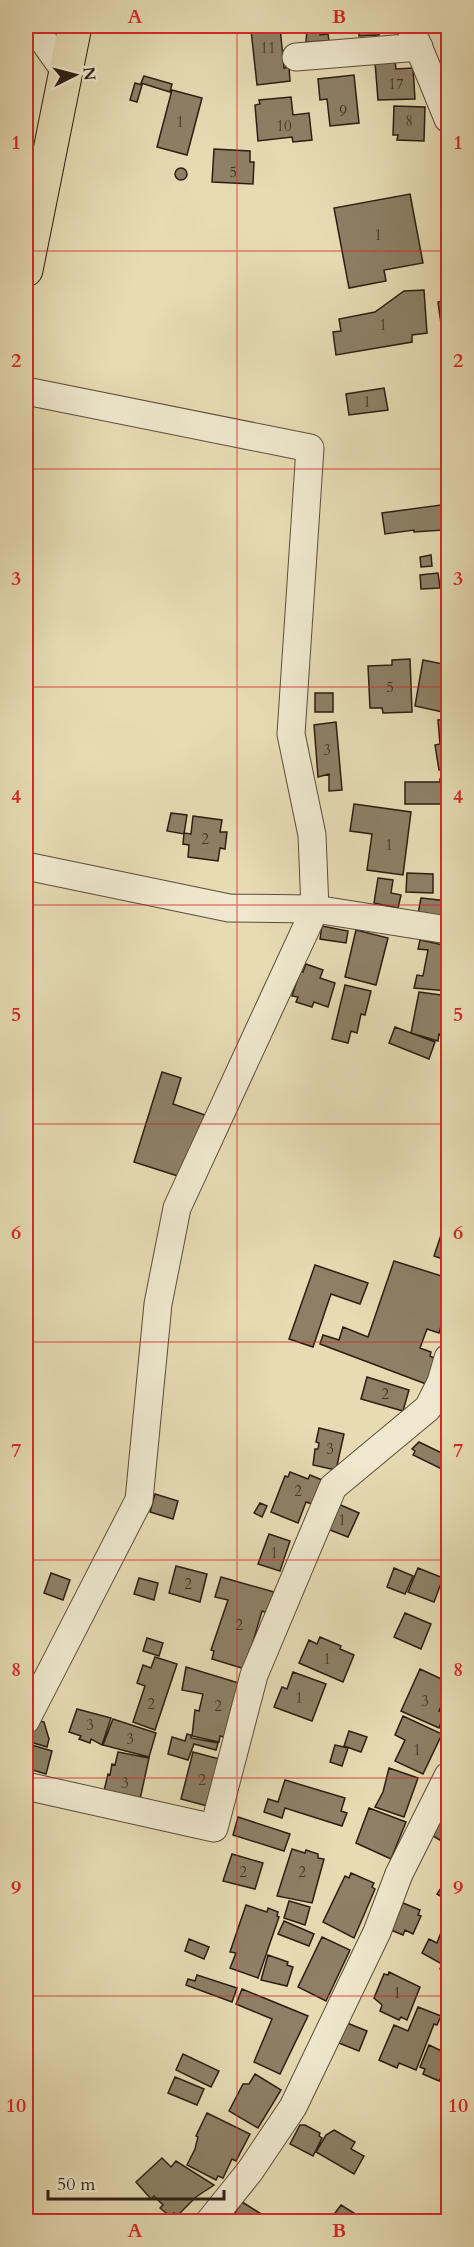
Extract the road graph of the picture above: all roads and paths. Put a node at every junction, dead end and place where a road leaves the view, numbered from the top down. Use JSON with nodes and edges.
{"nodes":[{"id":1,"x":33,"y":26,"type":"edge"},
{"id":2,"x":75,"y":26,"type":"edge"},
{"id":3,"x":415,"y":36,"type":"edge"},
{"id":4,"x":297,"y":57,"type":"dead end"},
{"id":5,"x":65,"y":71,"type":"junction"},
{"id":6,"x":448,"y":119,"type":"edge"},
{"id":7,"x":26,"y":270,"type":"edge"},
{"id":8,"x":26,"y":391,"type":"edge"},
{"id":9,"x":26,"y":866,"type":"edge"},
{"id":10,"x":315,"y":909,"type":"junction"},
{"id":11,"x":448,"y":930,"type":"edge"},
{"id":12,"x":446,"y":1375,"type":"edge"},
{"id":13,"x":26,"y":1720,"type":"edge"},
{"id":14,"x":448,"y":1776,"type":"edge"},
{"id":15,"x":26,"y":1786,"type":"edge"},
{"id":16,"x":209,"y":2222,"type":"edge"}],
"edges":[{"from":1,"to":5,"type":"street"},
{"from":2,"to":5,"type":"highway"},
{"from":3,"to":4,"type":"street"},
{"from":3,"to":6,"type":"street"},
{"from":5,"to":7,"type":"highway"},
{"from":8,"to":10,"type":"street"},
{"from":9,"to":10,"type":"street"},
{"from":10,"to":11,"type":"street"},
{"from":10,"to":13,"type":"street"},
{"from":12,"to":15,"type":"street"},
{"from":14,"to":16,"type":"street"}]}
